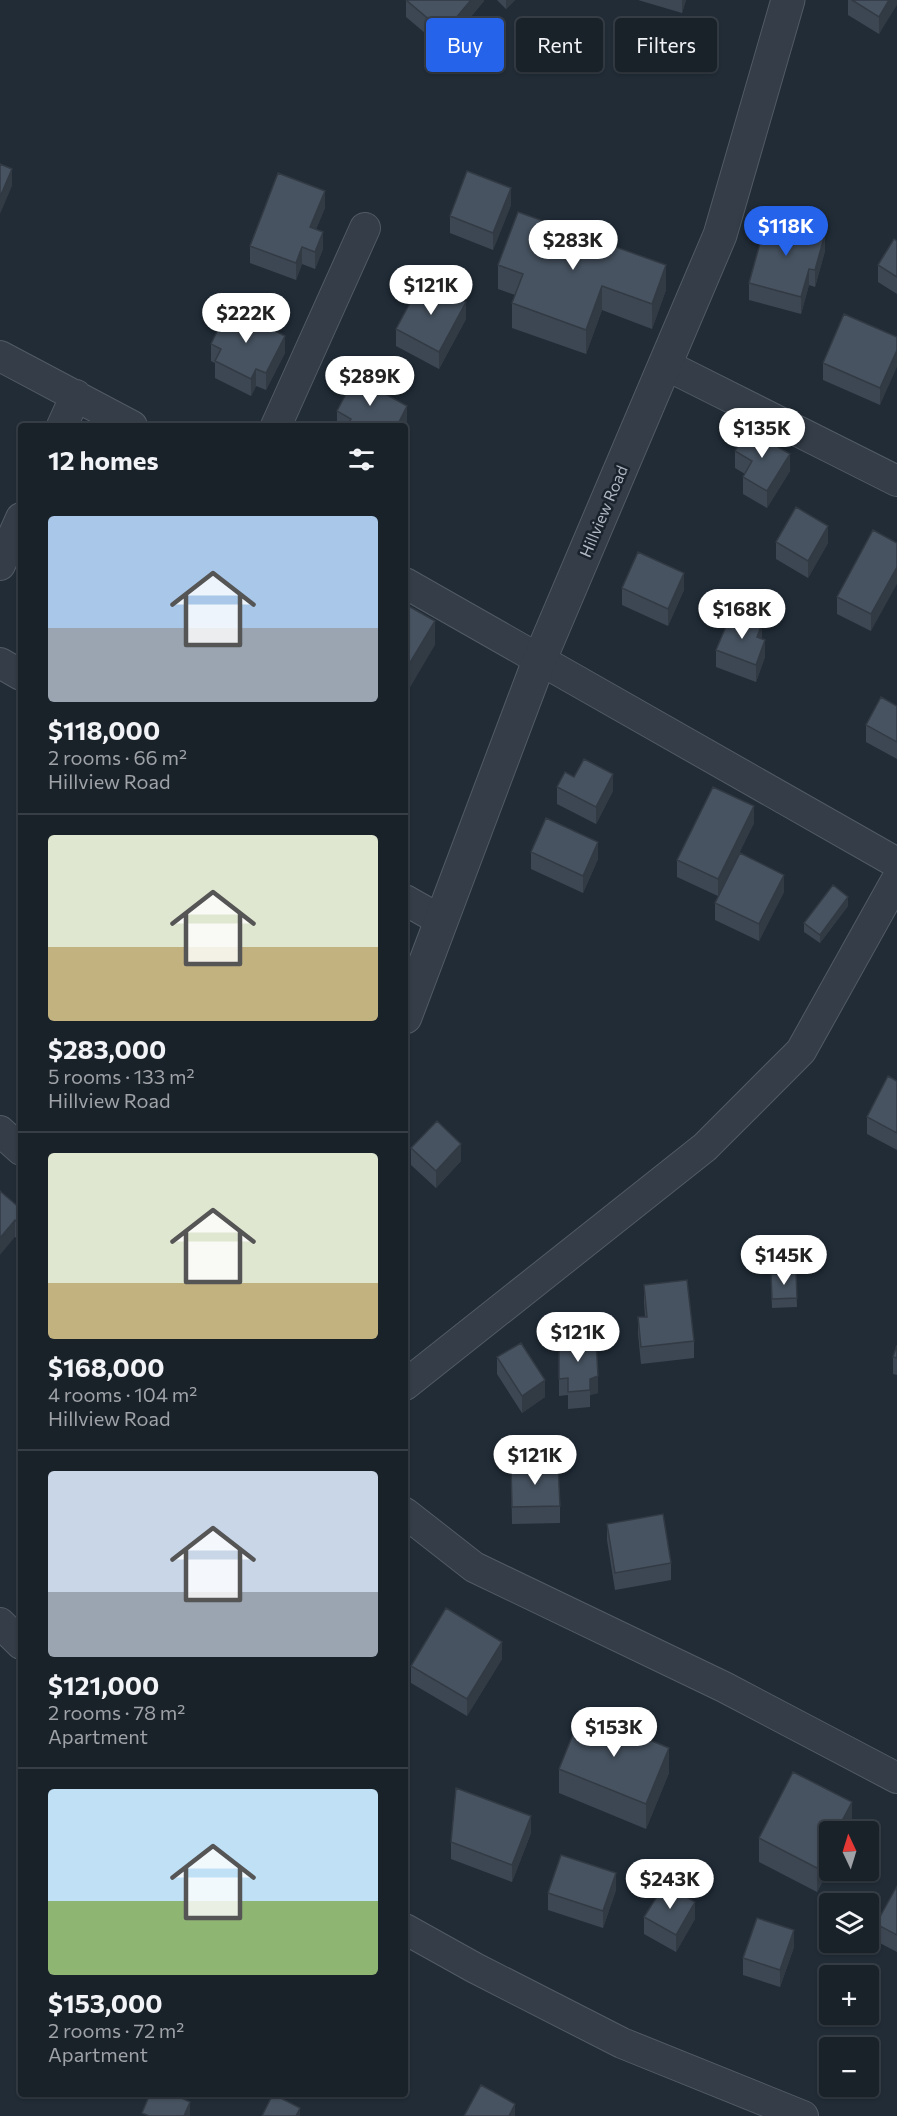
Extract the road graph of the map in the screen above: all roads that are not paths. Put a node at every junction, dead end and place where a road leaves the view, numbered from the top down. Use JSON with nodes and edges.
{"nodes":[{"id":1,"x":788,"y":0,"type":"edge"},
{"id":2,"x":365,"y":228,"type":"dead end"},
{"id":3,"x":0,"y":356,"type":"edge"},
{"id":4,"x":666,"y":365,"type":"junction"},
{"id":5,"x":76,"y":394,"type":"junction"},
{"id":6,"x":63,"y":423,"type":"edge"},
{"id":7,"x":127,"y":423,"type":"edge"},
{"id":8,"x":277,"y":423,"type":"edge"},
{"id":9,"x":897,"y":481,"type":"edge"},
{"id":10,"x":18,"y":525,"type":"edge"},
{"id":11,"x":0,"y":565,"type":"edge"},
{"id":12,"x":408,"y":585,"type":"edge"},
{"id":13,"x":539,"y":661,"type":"junction"},
{"id":14,"x":0,"y":663,"type":"edge"},
{"id":15,"x":18,"y":673,"type":"edge"},
{"id":16,"x":897,"y":863,"type":"edge"},
{"id":17,"x":897,"y":879,"type":"edge"},
{"id":18,"x":408,"y":902,"type":"edge"},
{"id":19,"x":442,"y":921,"type":"junction"},
{"id":20,"x":408,"y":1009,"type":"edge"},
{"id":21,"x":0,"y":1131,"type":"edge"},
{"id":22,"x":18,"y":1147,"type":"edge"},
{"id":23,"x":408,"y":1383,"type":"edge"},
{"id":24,"x":408,"y":1515,"type":"edge"},
{"id":25,"x":0,"y":1623,"type":"edge"},
{"id":26,"x":18,"y":1641,"type":"edge"},
{"id":27,"x":18,"y":1650,"type":"edge"},
{"id":28,"x":0,"y":1654,"type":"edge"},
{"id":29,"x":897,"y":1778,"type":"edge"},
{"id":30,"x":408,"y":1931,"type":"edge"},
{"id":31,"x":802,"y":2116,"type":"edge"}],
"edges":[{"from":1,"to":4,"type":"street","name":"Hillview Road"},
{"from":2,"to":8,"type":"street"},
{"from":3,"to":5,"type":"street"},
{"from":4,"to":9,"type":"street"},
{"from":4,"to":13,"type":"street","name":"Hillview Road"},
{"from":5,"to":6,"type":"street"},
{"from":5,"to":7,"type":"street"},
{"from":10,"to":11,"type":"street"},
{"from":12,"to":13,"type":"street"},
{"from":13,"to":16,"type":"street"},
{"from":13,"to":19,"type":"street","name":"Hillview Road"},
{"from":14,"to":15,"type":"street"},
{"from":17,"to":23,"type":"street"},
{"from":18,"to":19,"type":"street"},
{"from":19,"to":20,"type":"street","name":"Hillview Road"},
{"from":21,"to":22,"type":"street"},
{"from":24,"to":29,"type":"street"},
{"from":25,"to":26,"type":"street"},
{"from":27,"to":28,"type":"street"},
{"from":30,"to":31,"type":"street"}]}
